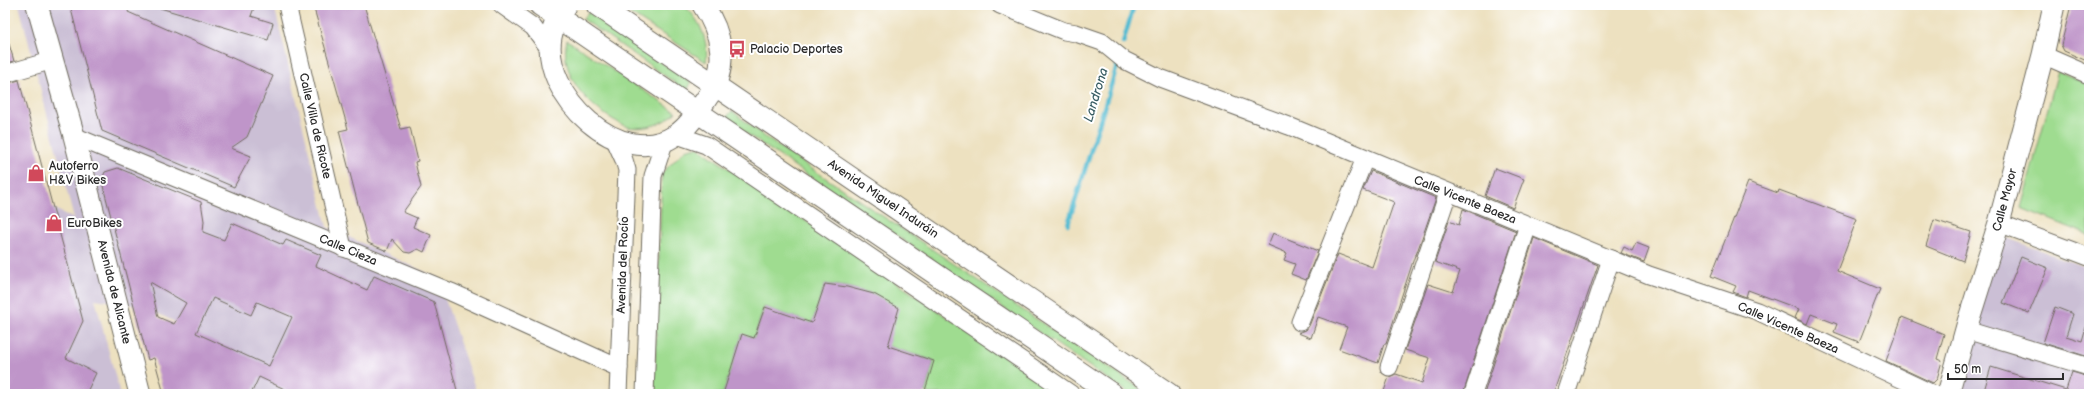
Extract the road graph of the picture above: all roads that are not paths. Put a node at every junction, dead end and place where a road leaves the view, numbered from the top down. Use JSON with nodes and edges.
{"nodes":[{"id":1,"x":37,"y":5,"type":"edge"},
{"id":2,"x":287,"y":5,"type":"edge"},
{"id":3,"x":502,"y":5,"type":"edge"},
{"id":4,"x":540,"y":5,"type":"edge"},
{"id":5,"x":597,"y":5,"type":"edge"},
{"id":6,"x":703,"y":5,"type":"edge"},
{"id":7,"x":1000,"y":5,"type":"edge"},
{"id":8,"x":2054,"y":5,"type":"edge"},
{"id":9,"x":562,"y":11,"type":"edge"},
{"id":10,"x":551,"y":51,"type":"junction"},
{"id":11,"x":2043,"y":55,"type":"junction"},
{"id":12,"x":53,"y":60,"type":"junction"},
{"id":13,"x":5,"y":74,"type":"edge"},
{"id":14,"x":2089,"y":75,"type":"edge"},
{"id":15,"x":715,"y":86,"type":"junction"},
{"id":16,"x":697,"y":112,"type":"junction"},
{"id":17,"x":74,"y":136,"type":"junction"},
{"id":18,"x":671,"y":137,"type":"junction"},
{"id":19,"x":614,"y":138,"type":"junction"},
{"id":20,"x":1365,"y":158,"type":"junction"},
{"id":21,"x":1448,"y":193,"type":"junction"},
{"id":22,"x":1999,"y":223,"type":"junction"},
{"id":23,"x":1528,"y":225,"type":"junction"},
{"id":24,"x":343,"y":248,"type":"junction"},
{"id":25,"x":2089,"y":257,"type":"edge"},
{"id":26,"x":1611,"y":259,"type":"junction"},
{"id":27,"x":1300,"y":322,"type":"dead end"},
{"id":28,"x":1966,"y":330,"type":"junction"},
{"id":29,"x":1389,"y":367,"type":"dead end"},
{"id":30,"x":2089,"y":367,"type":"edge"},
{"id":31,"x":619,"y":368,"type":"junction"},
{"id":32,"x":646,"y":368,"type":"junction"},
{"id":33,"x":140,"y":394,"type":"edge"},
{"id":34,"x":618,"y":394,"type":"edge"},
{"id":35,"x":645,"y":394,"type":"edge"},
{"id":36,"x":1071,"y":394,"type":"edge"},
{"id":37,"x":1112,"y":394,"type":"edge"},
{"id":38,"x":1169,"y":394,"type":"edge"},
{"id":39,"x":1474,"y":394,"type":"edge"},
{"id":40,"x":1566,"y":394,"type":"edge"},
{"id":41,"x":1932,"y":394,"type":"edge"},
{"id":42,"x":1948,"y":394,"type":"edge"}],
"edges":[{"from":1,"to":12,"type":"main road","name":"Avenida de Alicante"},
{"from":2,"to":24,"type":"street","name":"Calle Villa de Ricote"},
{"from":3,"to":10,"type":"street"},
{"from":4,"to":9,"type":"main road"},
{"from":5,"to":15,"type":"main road","name":"Avenida Miguel Induráin"},
{"from":6,"to":15,"type":"main road"},
{"from":7,"to":20,"type":"street","name":"Calle Vicente Baeza"},
{"from":8,"to":11,"type":"main road","name":"Calle Mayor"},
{"from":9,"to":10,"type":"main road"},
{"from":9,"to":16,"type":"main road"},
{"from":10,"to":19,"type":"main road"},
{"from":11,"to":14,"type":"street"},
{"from":11,"to":22,"type":"main road","name":"Calle Mayor"},
{"from":12,"to":13,"type":"street"},
{"from":12,"to":17,"type":"main road","name":"Avenida de Alicante"},
{"from":15,"to":16,"type":"main road"},
{"from":15,"to":38,"type":"main road","name":"Avenida Miguel Induráin"},
{"from":16,"to":18,"type":"main road"},
{"from":16,"to":37,"type":"main road"},
{"from":17,"to":24,"type":"street","name":"Calle Cieza"},
{"from":17,"to":33,"type":"main road","name":"Avenida de Alicante"},
{"from":18,"to":19,"type":"main road"},
{"from":18,"to":32,"type":"street"},
{"from":18,"to":36,"type":"street"},
{"from":19,"to":31,"type":"street","name":"Avenida del Rocío"},
{"from":20,"to":21,"type":"street","name":"Calle Vicente Baeza"},
{"from":20,"to":27,"type":"street"},
{"from":21,"to":23,"type":"street","name":"Calle Vicente Baeza"},
{"from":21,"to":29,"type":"street"},
{"from":22,"to":25,"type":"street"},
{"from":22,"to":28,"type":"main road","name":"Calle Mayor"},
{"from":23,"to":26,"type":"street","name":"Calle Vicente Baeza"},
{"from":23,"to":39,"type":"street"},
{"from":24,"to":31,"type":"street","name":"Calle Cieza"},
{"from":26,"to":40,"type":"street"},
{"from":26,"to":41,"type":"street","name":"Calle Vicente Baeza"},
{"from":28,"to":30,"type":"street"},
{"from":28,"to":42,"type":"main road","name":"Calle Mayor"},
{"from":31,"to":32,"type":"street"},
{"from":31,"to":34,"type":"street","name":"Avenida del Rocío"},
{"from":32,"to":35,"type":"street"}]}
